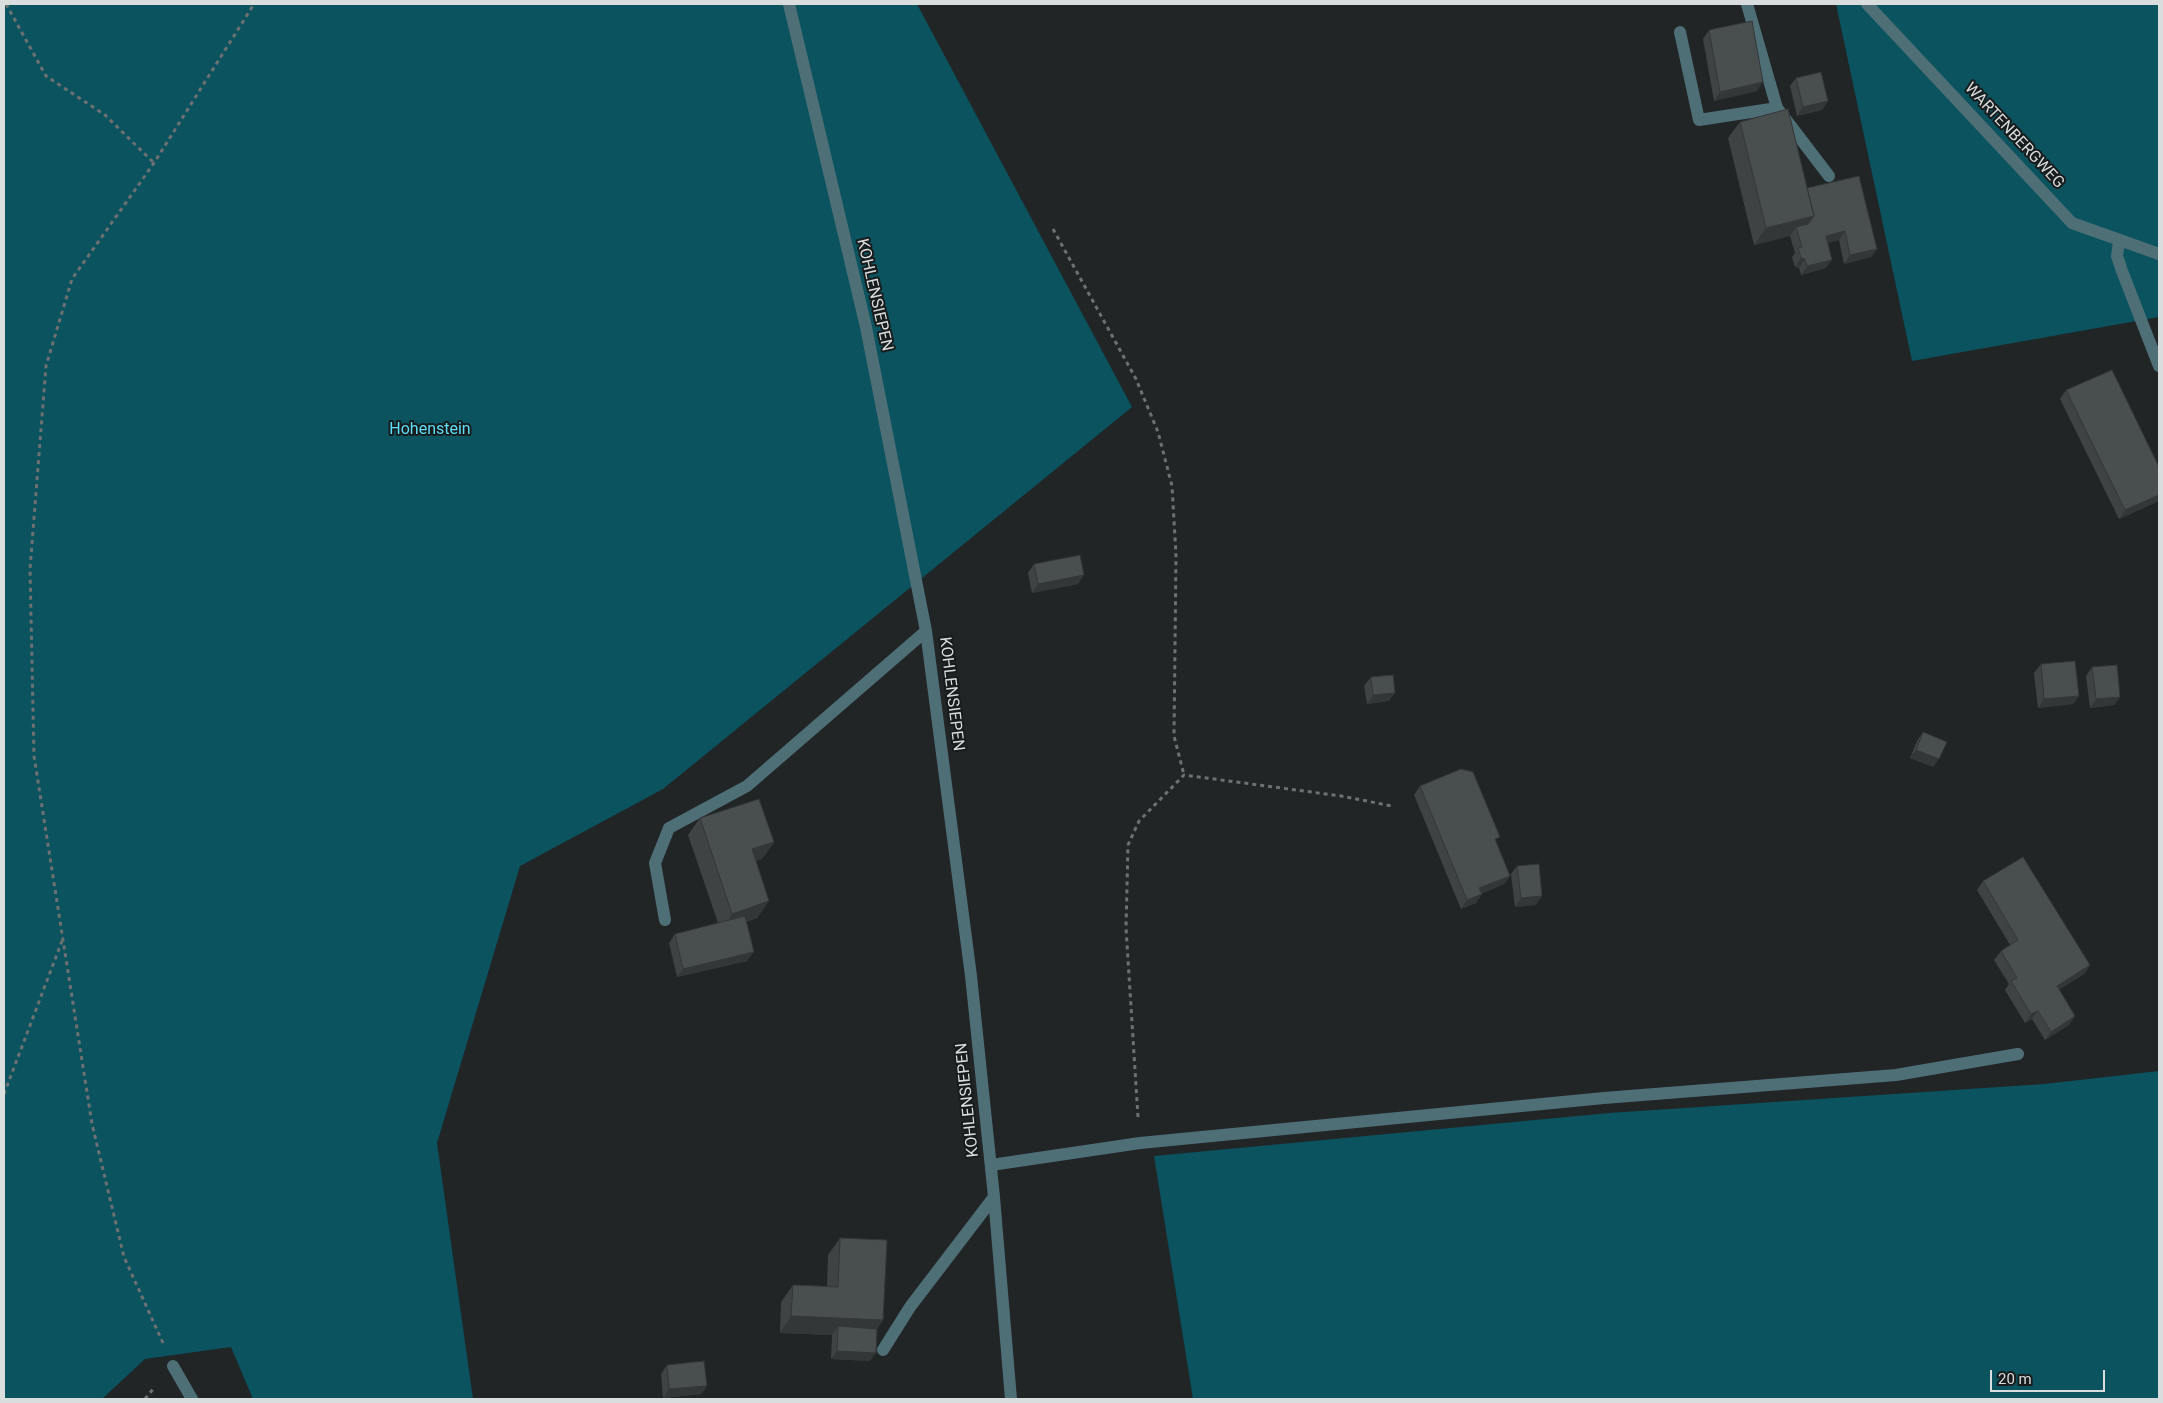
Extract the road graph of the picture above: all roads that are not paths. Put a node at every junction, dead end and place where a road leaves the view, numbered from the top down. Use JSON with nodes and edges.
{"nodes":[{"id":1,"x":789,"y":4,"type":"edge"},
{"id":2,"x":1747,"y":4,"type":"edge"},
{"id":3,"x":1867,"y":4,"type":"edge"},
{"id":4,"x":1680,"y":32,"type":"dead end"},
{"id":5,"x":1777,"y":108,"type":"junction"},
{"id":6,"x":1829,"y":176,"type":"dead end"},
{"id":7,"x":2119,"y":241,"type":"junction"},
{"id":8,"x":2159,"y":254,"type":"edge"},
{"id":9,"x":2159,"y":366,"type":"edge"},
{"id":10,"x":926,"y":631,"type":"junction"},
{"id":11,"x":665,"y":920,"type":"dead end"},
{"id":12,"x":2018,"y":1054,"type":"dead end"},
{"id":13,"x":991,"y":1165,"type":"junction"},
{"id":14,"x":994,"y":1198,"type":"junction"},
{"id":15,"x":883,"y":1350,"type":"dead end"},
{"id":16,"x":173,"y":1366,"type":"road end"},
{"id":17,"x":192,"y":1399,"type":"edge"},
{"id":18,"x":1011,"y":1399,"type":"edge"}],
"edges":[{"from":1,"to":10,"type":"street","name":"KOHLENSIEPEN"},
{"from":2,"to":5,"type":"street"},
{"from":3,"to":7,"type":"street","name":"WARTENBERGWEG"},
{"from":4,"to":5,"type":"street"},
{"from":5,"to":6,"type":"street"},
{"from":7,"to":8,"type":"street","name":"WARTENBERGWEG"},
{"from":7,"to":9,"type":"street"},
{"from":10,"to":11,"type":"street"},
{"from":10,"to":13,"type":"street","name":"KOHLENSIEPEN"},
{"from":12,"to":13,"type":"street"},
{"from":13,"to":14,"type":"street","name":"KOHLENSIEPEN"},
{"from":14,"to":15,"type":"street"},
{"from":14,"to":18,"type":"street","name":"KOHLENSIEPEN"},
{"from":16,"to":17,"type":"street"}]}
